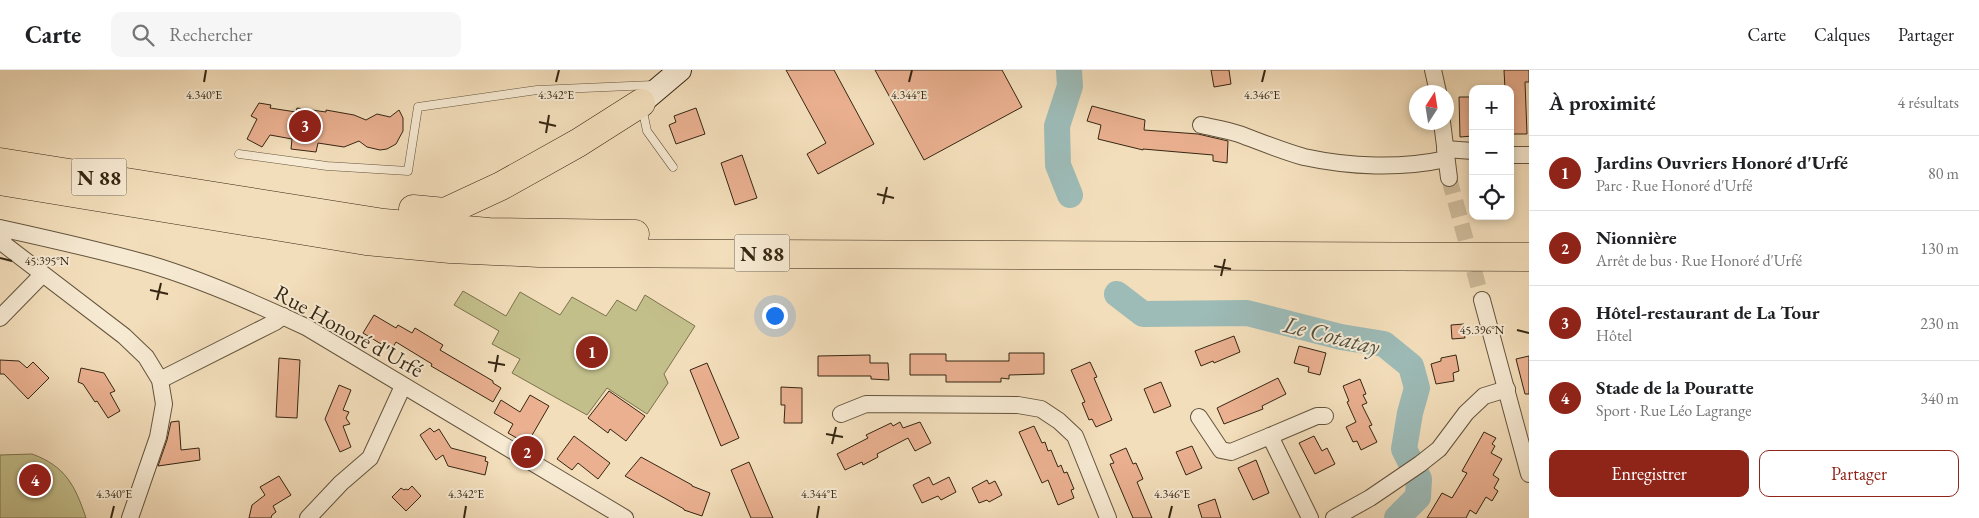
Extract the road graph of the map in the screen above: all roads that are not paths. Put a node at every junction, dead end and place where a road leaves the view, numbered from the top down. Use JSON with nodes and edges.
{"nodes":[{"id":1,"x":680,"y":70,"type":"edge"},
{"id":2,"x":1433,"y":70,"type":"edge"},
{"id":3,"x":662,"y":85,"type":"junction"},
{"id":4,"x":1436,"y":85,"type":"edge"},
{"id":5,"x":641,"y":103,"type":"junction"},
{"id":6,"x":1201,"y":125,"type":"dead end"},
{"id":7,"x":1443,"y":130,"type":"edge"},
{"id":8,"x":1469,"y":151,"type":"edge"},
{"id":9,"x":239,"y":154,"type":"dead end"},
{"id":10,"x":1446,"y":154,"type":"junction"},
{"id":11,"x":1514,"y":155,"type":"edge"},
{"id":12,"x":1529,"y":155,"type":"edge"},
{"id":13,"x":0,"y":162,"type":"edge"},
{"id":14,"x":674,"y":167,"type":"dead end"},
{"id":15,"x":1449,"y":178,"type":"tunnel mouth"},
{"id":16,"x":0,"y":181,"type":"edge"},
{"id":17,"x":197,"y":194,"type":"junction"},
{"id":18,"x":0,"y":228,"type":"edge"},
{"id":19,"x":0,"y":232,"type":"edge"},
{"id":20,"x":1529,"y":239,"type":"edge"},
{"id":21,"x":1529,"y":258,"type":"edge"},
{"id":22,"x":42,"y":275,"type":"junction"},
{"id":23,"x":1482,"y":300,"type":"tunnel mouth"},
{"id":24,"x":283,"y":316,"type":"junction"},
{"id":25,"x":0,"y":318,"type":"edge"},
{"id":26,"x":160,"y":380,"type":"junction"},
{"id":27,"x":403,"y":386,"type":"junction"},
{"id":28,"x":1507,"y":388,"type":"junction"},
{"id":29,"x":841,"y":414,"type":"dead end"},
{"id":30,"x":1326,"y":416,"type":"dead end"},
{"id":31,"x":1199,"y":417,"type":"dead end"},
{"id":32,"x":1270,"y":436,"type":"junction"},
{"id":33,"x":1529,"y":474,"type":"edge"},
{"id":34,"x":620,"y":517,"type":"edge"},
{"id":35,"x":130,"y":518,"type":"edge"},
{"id":36,"x":308,"y":518,"type":"edge"},
{"id":37,"x":1108,"y":518,"type":"edge"},
{"id":38,"x":1310,"y":518,"type":"edge"},
{"id":39,"x":1334,"y":518,"type":"edge"}],
"edges":[{"from":1,"to":3,"type":"main road"},
{"from":2,"to":4,"type":"street"},
{"from":3,"to":5,"type":"main road"},
{"from":3,"to":9,"type":"lane"},
{"from":5,"to":14,"type":"lane"},
{"from":5,"to":17,"type":"highway"},
{"from":6,"to":10,"type":"street"},
{"from":7,"to":10,"type":"street"},
{"from":8,"to":10,"type":"street"},
{"from":10,"to":15,"type":"street"},
{"from":11,"to":12,"type":"street"},
{"from":13,"to":17,"type":"highway","number":"N 88"},
{"from":16,"to":21,"type":"highway","number":"N 88"},
{"from":17,"to":20,"type":"highway","number":"N 88"},
{"from":18,"to":24,"type":"street","name":"Rue Honoré d'Urfé"},
{"from":19,"to":22,"type":"street"},
{"from":22,"to":25,"type":"street"},
{"from":22,"to":26,"type":"street"},
{"from":23,"to":28,"type":"street"},
{"from":24,"to":26,"type":"street"},
{"from":24,"to":27,"type":"street","name":"Rue Honoré d'Urfé"},
{"from":26,"to":35,"type":"street"},
{"from":27,"to":34,"type":"street","name":"Rue Honoré d'Urfé"},
{"from":27,"to":36,"type":"street"},
{"from":28,"to":33,"type":"street"},
{"from":28,"to":39,"type":"street"},
{"from":29,"to":37,"type":"street"},
{"from":30,"to":32,"type":"street"},
{"from":31,"to":32,"type":"street"},
{"from":32,"to":38,"type":"street"}]}
